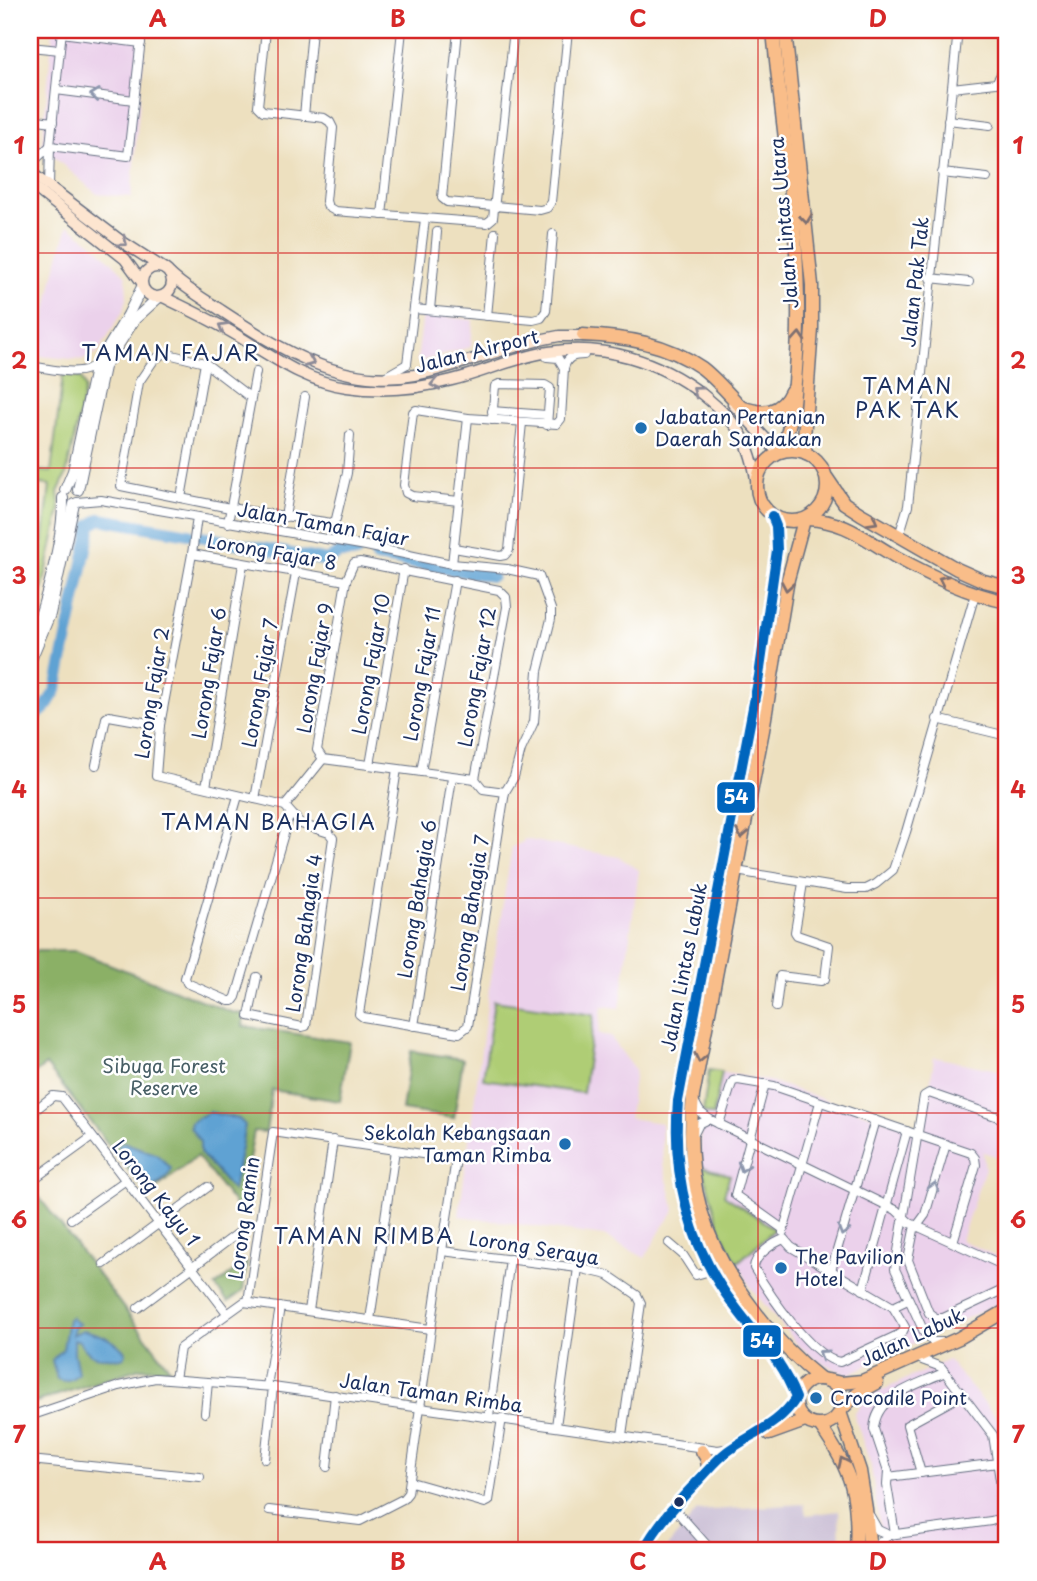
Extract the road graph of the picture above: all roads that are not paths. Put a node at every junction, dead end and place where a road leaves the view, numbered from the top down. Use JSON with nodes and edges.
{"nodes":[{"id":1,"x":142,"y":30,"type":"edge"},
{"id":2,"x":266,"y":30,"type":"edge"},
{"id":3,"x":312,"y":30,"type":"edge"},
{"id":4,"x":402,"y":30,"type":"edge"},
{"id":5,"x":458,"y":30,"type":"edge"},
{"id":6,"x":514,"y":30,"type":"edge"},
{"id":7,"x":568,"y":30,"type":"edge"},
{"id":8,"x":773,"y":30,"type":"edge"},
{"id":9,"x":785,"y":30,"type":"edge"},
{"id":10,"x":958,"y":30,"type":"edge"},
{"id":11,"x":62,"y":31,"type":"edge"},
{"id":12,"x":141,"y":43,"type":"junction"},
{"id":13,"x":30,"y":47,"type":"edge"},
{"id":14,"x":60,"y":50,"type":"junction"},
{"id":15,"x":788,"y":56,"type":"junction"},
{"id":16,"x":1007,"y":64,"type":"edge"},
{"id":17,"x":952,"y":88,"type":"junction"},
{"id":18,"x":56,"y":90,"type":"junction"},
{"id":19,"x":134,"y":100,"type":"junction"},
{"id":20,"x":780,"y":106,"type":"junction"},
{"id":21,"x":304,"y":116,"type":"junction"},
{"id":22,"x":30,"y":119,"type":"edge"},
{"id":23,"x":948,"y":120,"type":"junction"},
{"id":24,"x":53,"y":122,"type":"junction"},
{"id":25,"x":990,"y":125,"type":"dead end"},
{"id":26,"x":50,"y":146,"type":"junction"},
{"id":27,"x":30,"y":161,"type":"edge"},
{"id":28,"x":30,"y":172,"type":"edge"},
{"id":29,"x":942,"y":173,"type":"junction"},
{"id":30,"x":988,"y":178,"type":"dead end"},
{"id":31,"x":30,"y":184,"type":"edge"},
{"id":32,"x":49,"y":186,"type":"junction"},
{"id":33,"x":494,"y":206,"type":"junction"},
{"id":34,"x":382,"y":215,"type":"junction"},
{"id":35,"x":425,"y":219,"type":"junction"},
{"id":36,"x":438,"y":232,"type":"dead end"},
{"id":37,"x":495,"y":233,"type":"dead end"},
{"id":38,"x":553,"y":234,"type":"dead end"},
{"id":39,"x":166,"y":271,"type":"junction"},
{"id":40,"x":930,"y":278,"type":"junction"},
{"id":41,"x":970,"y":282,"type":"dead end"},
{"id":42,"x":142,"y":284,"type":"junction"},
{"id":43,"x":160,"y":297,"type":"junction"},
{"id":44,"x":414,"y":309,"type":"junction"},
{"id":45,"x":430,"y":310,"type":"junction"},
{"id":46,"x":487,"y":316,"type":"junction"},
{"id":47,"x":583,"y":335,"type":"junction"},
{"id":48,"x":98,"y":363,"type":"junction"},
{"id":49,"x":205,"y":363,"type":"junction"},
{"id":50,"x":407,"y":364,"type":"junction"},
{"id":51,"x":30,"y":366,"type":"edge"},
{"id":52,"x":564,"y":368,"type":"junction"},
{"id":53,"x":77,"y":371,"type":"junction"},
{"id":54,"x":480,"y":371,"type":"junction"},
{"id":55,"x":256,"y":372,"type":"dead end"},
{"id":56,"x":427,"y":372,"type":"junction"},
{"id":57,"x":383,"y":377,"type":"junction"},
{"id":58,"x":678,"y":378,"type":"junction"},
{"id":59,"x":30,"y":381,"type":"edge"},
{"id":60,"x":795,"y":382,"type":"junction"},
{"id":61,"x":90,"y":387,"type":"junction"},
{"id":62,"x":30,"y":397,"type":"edge"},
{"id":63,"x":305,"y":397,"type":"dead end"},
{"id":64,"x":251,"y":398,"type":"junction"},
{"id":65,"x":492,"y":415,"type":"junction"},
{"id":66,"x":468,"y":418,"type":"junction"},
{"id":67,"x":547,"y":420,"type":"junction"},
{"id":68,"x":522,"y":423,"type":"junction"},
{"id":69,"x":350,"y":435,"type":"dead end"},
{"id":70,"x":780,"y":452,"type":"junction"},
{"id":71,"x":806,"y":454,"type":"junction"},
{"id":72,"x":825,"y":474,"type":"junction"},
{"id":73,"x":757,"y":486,"type":"junction"},
{"id":74,"x":64,"y":494,"type":"junction"},
{"id":75,"x":77,"y":497,"type":"junction"},
{"id":76,"x":181,"y":498,"type":"junction"},
{"id":77,"x":459,"y":501,"type":"junction"},
{"id":78,"x":230,"y":508,"type":"junction"},
{"id":79,"x":772,"y":516,"type":"junction"},
{"id":80,"x":197,"y":517,"type":"junction"},
{"id":81,"x":285,"y":517,"type":"junction"},
{"id":82,"x":805,"y":519,"type":"junction"},
{"id":83,"x":228,"y":523,"type":"junction"},
{"id":84,"x":900,"y":536,"type":"junction"},
{"id":85,"x":366,"y":547,"type":"junction"},
{"id":86,"x":454,"y":548,"type":"junction"},
{"id":87,"x":192,"y":554,"type":"junction"},
{"id":88,"x":364,"y":562,"type":"junction"},
{"id":89,"x":243,"y":564,"type":"junction"},
{"id":90,"x":452,"y":564,"type":"junction"},
{"id":91,"x":404,"y":569,"type":"junction"},
{"id":92,"x":296,"y":573,"type":"junction"},
{"id":93,"x":539,"y":576,"type":"joint"},
{"id":94,"x":455,"y":580,"type":"junction"},
{"id":95,"x":346,"y":581,"type":"junction"},
{"id":96,"x":1007,"y":587,"type":"edge"},
{"id":97,"x":975,"y":594,"type":"junction"},
{"id":98,"x":1007,"y":602,"type":"edge"},
{"id":99,"x":30,"y":643,"type":"edge"},
{"id":100,"x":30,"y":662,"type":"edge"},
{"id":101,"x":937,"y":719,"type":"junction"},
{"id":102,"x":160,"y":725,"type":"junction"},
{"id":103,"x":1007,"y":736,"type":"edge"},
{"id":104,"x":323,"y":759,"type":"junction"},
{"id":105,"x":96,"y":765,"type":"dead end"},
{"id":106,"x":370,"y":765,"type":"junction"},
{"id":107,"x":397,"y":769,"type":"junction"},
{"id":108,"x":421,"y":772,"type":"junction"},
{"id":109,"x":452,"y":778,"type":"junction"},
{"id":110,"x":475,"y":779,"type":"junction"},
{"id":111,"x":206,"y":787,"type":"junction"},
{"id":112,"x":505,"y":792,"type":"junction"},
{"id":113,"x":238,"y":796,"type":"junction"},
{"id":114,"x":255,"y":799,"type":"junction"},
{"id":115,"x":287,"y":809,"type":"junction"},
{"id":116,"x":736,"y":871,"type":"junction"},
{"id":117,"x":803,"y":883,"type":"junction"},
{"id":118,"x":257,"y":977,"type":"dead end"},
{"id":119,"x":776,"y":1007,"type":"dead end"},
{"id":120,"x":414,"y":1026,"type":"junction"},
{"id":121,"x":765,"y":1084,"type":"junction"},
{"id":122,"x":693,"y":1096,"type":"junction"},
{"id":123,"x":820,"y":1102,"type":"junction"},
{"id":124,"x":30,"y":1114,"type":"edge"},
{"id":125,"x":709,"y":1119,"type":"junction"},
{"id":126,"x":1007,"y":1120,"type":"edge"},
{"id":127,"x":875,"y":1121,"type":"junction"},
{"id":128,"x":719,"y":1124,"type":"junction"},
{"id":129,"x":907,"y":1131,"type":"junction"},
{"id":130,"x":918,"y":1135,"type":"junction"},
{"id":131,"x":92,"y":1137,"type":"junction"},
{"id":132,"x":751,"y":1138,"type":"junction"},
{"id":133,"x":333,"y":1140,"type":"junction"},
{"id":134,"x":690,"y":1142,"type":"junction"},
{"id":135,"x":946,"y":1144,"type":"junction"},
{"id":136,"x":395,"y":1150,"type":"junction"},
{"id":137,"x":804,"y":1164,"type":"junction"},
{"id":138,"x":38,"y":1176,"type":"dead end"},
{"id":139,"x":126,"y":1180,"type":"junction"},
{"id":140,"x":208,"y":1187,"type":"dead end"},
{"id":141,"x":856,"y":1191,"type":"junction"},
{"id":142,"x":887,"y":1206,"type":"junction"},
{"id":143,"x":903,"y":1217,"type":"junction"},
{"id":144,"x":71,"y":1219,"type":"dead end"},
{"id":145,"x":159,"y":1223,"type":"junction"},
{"id":146,"x":917,"y":1226,"type":"junction"},
{"id":147,"x":241,"y":1231,"type":"dead end"},
{"id":148,"x":784,"y":1234,"type":"junction"},
{"id":149,"x":953,"y":1242,"type":"junction"},
{"id":150,"x":669,"y":1243,"type":"dead end"},
{"id":151,"x":442,"y":1251,"type":"junction"},
{"id":152,"x":510,"y":1259,"type":"junction"},
{"id":153,"x":104,"y":1264,"type":"dead end"},
{"id":154,"x":193,"y":1267,"type":"junction"},
{"id":155,"x":1007,"y":1267,"type":"edge"},
{"id":156,"x":578,"y":1268,"type":"junction"},
{"id":157,"x":710,"y":1271,"type":"junction"},
{"id":158,"x":831,"y":1271,"type":"junction"},
{"id":159,"x":1007,"y":1288,"type":"edge"},
{"id":160,"x":863,"y":1290,"type":"junction"},
{"id":161,"x":908,"y":1300,"type":"junction"},
{"id":162,"x":248,"y":1302,"type":"junction"},
{"id":163,"x":280,"y":1307,"type":"junction"},
{"id":164,"x":893,"y":1307,"type":"junction"},
{"id":165,"x":138,"y":1308,"type":"dead end"},
{"id":166,"x":309,"y":1311,"type":"junction"},
{"id":167,"x":1007,"y":1312,"type":"edge"},
{"id":168,"x":227,"y":1313,"type":"junction"},
{"id":169,"x":370,"y":1320,"type":"junction"},
{"id":170,"x":430,"y":1329,"type":"junction"},
{"id":171,"x":926,"y":1335,"type":"junction"},
{"id":172,"x":959,"y":1338,"type":"junction"},
{"id":173,"x":943,"y":1349,"type":"junction"},
{"id":174,"x":922,"y":1360,"type":"junction"},
{"id":175,"x":897,"y":1367,"type":"junction"},
{"id":176,"x":943,"y":1369,"type":"junction"},
{"id":177,"x":175,"y":1379,"type":"junction"},
{"id":178,"x":825,"y":1380,"type":"junction"},
{"id":179,"x":208,"y":1382,"type":"junction"},
{"id":180,"x":270,"y":1387,"type":"junction"},
{"id":181,"x":335,"y":1395,"type":"junction"},
{"id":182,"x":962,"y":1395,"type":"junction"},
{"id":183,"x":796,"y":1398,"type":"junction"},
{"id":184,"x":419,"y":1407,"type":"junction"},
{"id":185,"x":840,"y":1411,"type":"junction"},
{"id":186,"x":205,"y":1413,"type":"dead end"},
{"id":187,"x":30,"y":1416,"type":"edge"},
{"id":188,"x":489,"y":1416,"type":"junction"},
{"id":189,"x":502,"y":1418,"type":"junction"},
{"id":190,"x":804,"y":1421,"type":"junction"},
{"id":191,"x":556,"y":1426,"type":"junction"},
{"id":192,"x":820,"y":1426,"type":"junction"},
{"id":193,"x":622,"y":1435,"type":"junction"},
{"id":194,"x":682,"y":1445,"type":"junction"},
{"id":195,"x":733,"y":1448,"type":"junction"},
{"id":196,"x":702,"y":1451,"type":"joint"},
{"id":197,"x":265,"y":1459,"type":"dead end"},
{"id":198,"x":30,"y":1460,"type":"edge"},
{"id":199,"x":998,"y":1463,"type":"junction"},
{"id":200,"x":716,"y":1465,"type":"junction"},
{"id":201,"x":327,"y":1467,"type":"dead end"},
{"id":202,"x":921,"y":1473,"type":"junction"},
{"id":203,"x":200,"y":1477,"type":"dead end"},
{"id":204,"x":888,"y":1477,"type":"junction"},
{"id":205,"x":411,"y":1482,"type":"junction"},
{"id":206,"x":673,"y":1507,"type":"junction"},
{"id":207,"x":866,"y":1509,"type":"junction"},
{"id":208,"x":269,"y":1510,"type":"dead end"},
{"id":209,"x":1005,"y":1515,"type":"edge"},
{"id":210,"x":892,"y":1535,"type":"junction"},
{"id":211,"x":857,"y":1549,"type":"edge"},
{"id":212,"x":643,"y":1551,"type":"edge"},
{"id":213,"x":712,"y":1551,"type":"edge"},
{"id":214,"x":814,"y":1551,"type":"edge"},
{"id":215,"x":872,"y":1551,"type":"edge"}],
"edges":[{"from":1,"to":12,"type":"street"},
{"from":2,"to":21,"type":"street"},
{"from":3,"to":21,"type":"street"},
{"from":4,"to":34,"type":"street"},
{"from":5,"to":33,"type":"street"},
{"from":6,"to":33,"type":"street"},
{"from":7,"to":33,"type":"street"},
{"from":8,"to":20,"type":"main road","name":"Jalan Lintas Utara"},
{"from":9,"to":15,"type":"main road","name":"Jalan Lintas Utara"},
{"from":10,"to":17,"type":"street","name":"Jalan Pak Tak"},
{"from":11,"to":12,"type":"street"},
{"from":11,"to":14,"type":"street"},
{"from":12,"to":19,"type":"street"},
{"from":13,"to":14,"type":"street"},
{"from":14,"to":18,"type":"street"},
{"from":15,"to":20,"type":"main road"},
{"from":15,"to":71,"type":"main road","name":"Jalan Lintas Utara","one_way":true},
{"from":16,"to":17,"type":"street"},
{"from":17,"to":23,"type":"street","name":"Jalan Pak Tak"},
{"from":19,"to":18,"type":"street","one_way":true},
{"from":18,"to":24,"type":"street"},
{"from":19,"to":26,"type":"street"},
{"from":60,"to":20,"type":"main road","name":"Jalan Lintas Utara","one_way":true},
{"from":21,"to":34,"type":"street"},
{"from":22,"to":24,"type":"street"},
{"from":23,"to":25,"type":"street"},
{"from":23,"to":29,"type":"street","name":"Jalan Pak Tak"},
{"from":24,"to":26,"type":"street"},
{"from":26,"to":27,"type":"street"},
{"from":26,"to":32,"type":"street"},
{"from":28,"to":32,"type":"main road","name":"Jalan Airport"},
{"from":29,"to":30,"type":"street"},
{"from":29,"to":40,"type":"street","name":"Jalan Pak Tak"},
{"from":31,"to":42,"type":"main road"},
{"from":32,"to":39,"type":"main road","name":"Jalan Airport","one_way":true},
{"from":33,"to":35,"type":"street"},
{"from":34,"to":35,"type":"street"},
{"from":35,"to":44,"type":"street"},
{"from":36,"to":45,"type":"street"},
{"from":37,"to":46,"type":"street"},
{"from":38,"to":46,"type":"street"},
{"from":39,"to":42,"type":"main road"},
{"from":39,"to":43,"type":"main road"},
{"from":39,"to":57,"type":"main road","name":"Jalan Airport","one_way":true},
{"from":40,"to":41,"type":"street"},
{"from":40,"to":84,"type":"street","name":"Jalan Pak Tak"},
{"from":42,"to":43,"type":"main road"},
{"from":42,"to":48,"type":"street"},
{"from":54,"to":43,"type":"main road","name":"Jalan Airport","one_way":true},
{"from":43,"to":75,"type":"street"},
{"from":44,"to":45,"type":"street"},
{"from":44,"to":50,"type":"street"},
{"from":45,"to":46,"type":"street"},
{"from":47,"to":56,"type":"main road","name":"Jalan Airport"},
{"from":47,"to":60,"type":"main road"},
{"from":47,"to":70,"type":"main road","name":"Jalan Airport"},
{"from":48,"to":53,"type":"street"},
{"from":48,"to":61,"type":"street"},
{"from":49,"to":64,"type":"street"},
{"from":49,"to":76,"type":"street"},
{"from":49,"to":76,"type":"street"},
{"from":50,"to":56,"type":"street"},
{"from":50,"to":57,"type":"street"},
{"from":51,"to":53,"type":"street"},
{"from":52,"to":54,"type":"street"},
{"from":52,"to":58,"type":"street"},
{"from":52,"to":67,"type":"street"},
{"from":53,"to":61,"type":"street"},
{"from":54,"to":58,"type":"main road","name":"Jalan Airport"},
{"from":55,"to":64,"type":"street"},
{"from":56,"to":57,"type":"main road","name":"Jalan Airport"},
{"from":73,"to":58,"type":"main road","name":"Jalan Airport","one_way":true},
{"from":59,"to":62,"type":"street"},
{"from":60,"to":70,"type":"main road","name":"Jalan Lintas Utara"},
{"from":61,"to":74,"type":"street"},
{"from":63,"to":81,"type":"street"},
{"from":64,"to":78,"type":"street"},
{"from":65,"to":66,"type":"street"},
{"from":65,"to":67,"type":"street"},
{"from":65,"to":67,"type":"street"},
{"from":65,"to":68,"type":"street"},
{"from":66,"to":77,"type":"street"},
{"from":66,"to":77,"type":"street"},
{"from":67,"to":68,"type":"street"},
{"from":68,"to":86,"type":"street"},
{"from":69,"to":81,"type":"street"},
{"from":70,"to":71,"type":"main road"},
{"from":70,"to":73,"type":"main road"},
{"from":71,"to":72,"type":"main road"},
{"from":72,"to":82,"type":"main road"},
{"from":72,"to":84,"type":"main road","one_way":true},
{"from":73,"to":79,"type":"main road"},
{"from":74,"to":75,"type":"street"},
{"from":74,"to":75,"type":"street"},
{"from":74,"to":99,"type":"street"},
{"from":75,"to":80,"type":"street","name":"Jalan Taman Fajar"},
{"from":75,"to":100,"type":"street"},
{"from":76,"to":78,"type":"street"},
{"from":77,"to":86,"type":"street"},
{"from":78,"to":81,"type":"street"},
{"from":78,"to":83,"type":"street"},
{"from":79,"to":82,"type":"main road"},
{"from":79,"to":157,"type":"main road","name":"Jalan Lintas Labuk"},
{"from":80,"to":83,"type":"street","name":"Jalan Taman Fajar"},
{"from":80,"to":87,"type":"street","name":"Lorong Fajar 2"},
{"from":97,"to":82,"type":"main road","one_way":true},
{"from":82,"to":116,"type":"main road","name":"Jalan Lintas Labuk","one_way":true},
{"from":83,"to":85,"type":"street","name":"Jalan Taman Fajar"},
{"from":84,"to":96,"type":"main road"},
{"from":85,"to":88,"type":"street"},
{"from":85,"to":90,"type":"street","name":"Jalan Taman Fajar"},
{"from":86,"to":90,"type":"street"},
{"from":87,"to":89,"type":"street","name":"Lorong Fajar 8"},
{"from":87,"to":102,"type":"street","name":"Lorong Fajar 2"},
{"from":88,"to":91,"type":"street","name":"Lorong Fajar 12"},
{"from":88,"to":95,"type":"street"},
{"from":89,"to":92,"type":"street","name":"Lorong Fajar 8"},
{"from":89,"to":111,"type":"street","name":"Lorong Fajar 6"},
{"from":90,"to":93,"type":"street","name":"Jalan Taman Fajar"},
{"from":91,"to":94,"type":"street","name":"Lorong Fajar 12"},
{"from":91,"to":106,"type":"street","name":"Lorong Fajar 10"},
{"from":92,"to":95,"type":"street","name":"Lorong Fajar 8"},
{"from":92,"to":114,"type":"street","name":"Lorong Fajar 7"},
{"from":93,"to":112,"type":"street","name":"Lorong Bahagia 7"},
{"from":94,"to":108,"type":"street","name":"Lorong Fajar 11"},
{"from":94,"to":110,"type":"street","name":"Lorong Fajar 12"},
{"from":95,"to":104,"type":"street","name":"Lorong Fajar 9"},
{"from":97,"to":98,"type":"main road"},
{"from":97,"to":101,"type":"street"},
{"from":101,"to":103,"type":"street"},
{"from":101,"to":117,"type":"street"},
{"from":102,"to":105,"type":"street"},
{"from":102,"to":111,"type":"street","name":"Lorong Fajar 2"},
{"from":104,"to":106,"type":"street"},
{"from":104,"to":115,"type":"street"},
{"from":106,"to":107,"type":"street"},
{"from":107,"to":108,"type":"street"},
{"from":107,"to":120,"type":"street"},
{"from":108,"to":109,"type":"street"},
{"from":109,"to":110,"type":"street"},
{"from":109,"to":120,"type":"street","name":"Lorong Bahagia 6"},
{"from":110,"to":112,"type":"street"},
{"from":111,"to":113,"type":"street","name":"Lorong Fajar 2"},
{"from":112,"to":120,"type":"street","name":"Lorong Bahagia 7"},
{"from":113,"to":114,"type":"street","name":"Lorong Fajar 2"},
{"from":113,"to":115,"type":"street"},
{"from":114,"to":115,"type":"street","name":"Lorong Fajar 2"},
{"from":115,"to":118,"type":"street","name":"Lorong Bahagia 4"},
{"from":116,"to":117,"type":"street"},
{"from":116,"to":122,"type":"main road","name":"Jalan Lintas Labuk","one_way":true},
{"from":117,"to":119,"type":"street"},
{"from":121,"to":123,"type":"street"},
{"from":121,"to":128,"type":"street"},
{"from":121,"to":132,"type":"street"},
{"from":122,"to":125,"type":"street"},
{"from":122,"to":134,"type":"main road","name":"Jalan Lintas Labuk"},
{"from":123,"to":127,"type":"street"},
{"from":123,"to":137,"type":"street"},
{"from":124,"to":131,"type":"street","name":"Lorong Kayu 1"},
{"from":125,"to":128,"type":"street"},
{"from":125,"to":134,"type":"street"},
{"from":126,"to":130,"type":"street"},
{"from":127,"to":129,"type":"street"},
{"from":127,"to":141,"type":"street"},
{"from":128,"to":132,"type":"street"},
{"from":129,"to":130,"type":"street"},
{"from":129,"to":142,"type":"street"},
{"from":130,"to":135,"type":"street"},
{"from":130,"to":143,"type":"street"},
{"from":131,"to":138,"type":"street"},
{"from":131,"to":139,"type":"street","name":"Lorong Kayu 1"},
{"from":132,"to":137,"type":"street"},
{"from":132,"to":148,"type":"street","one_way":true},
{"from":133,"to":136,"type":"street"},
{"from":133,"to":162,"type":"street","name":"Lorong Ramin"},
{"from":133,"to":166,"type":"street"},
{"from":134,"to":178,"type":"main road","name":"Jalan Lintas Labuk"},
{"from":146,"to":135,"type":"street","one_way":true},
{"from":135,"to":149,"type":"street"},
{"from":136,"to":151,"type":"street"},
{"from":136,"to":169,"type":"street"},
{"from":137,"to":141,"type":"street"},
{"from":137,"to":148,"type":"street"},
{"from":139,"to":144,"type":"street"},
{"from":139,"to":145,"type":"street","name":"Lorong Kayu 1"},
{"from":140,"to":145,"type":"street"},
{"from":141,"to":142,"type":"street"},
{"from":141,"to":158,"type":"street","one_way":true},
{"from":142,"to":143,"type":"street"},
{"from":142,"to":160,"type":"street"},
{"from":143,"to":146,"type":"street"},
{"from":143,"to":161,"type":"street"},
{"from":145,"to":153,"type":"street"},
{"from":145,"to":154,"type":"street","name":"Lorong Kayu 1"},
{"from":146,"to":149,"type":"street"},
{"from":146,"to":159,"type":"street"},
{"from":147,"to":154,"type":"street"},
{"from":148,"to":158,"type":"street"},
{"from":164,"to":148,"type":"street","one_way":true},
{"from":149,"to":155,"type":"street"},
{"from":150,"to":157,"type":"street"},
{"from":151,"to":152,"type":"street","name":"Lorong Seraya"},
{"from":151,"to":170,"type":"street","name":"Lorong Seraya"},
{"from":152,"to":156,"type":"street","name":"Lorong Seraya"},
{"from":152,"to":188,"type":"street"},
{"from":154,"to":165,"type":"street"},
{"from":154,"to":168,"type":"street","name":"Lorong Kayu 1"},
{"from":156,"to":191,"type":"street"},
{"from":156,"to":193,"type":"street","name":"Lorong Seraya"},
{"from":157,"to":183,"type":"main road","name":"Jalan Lintas Labuk"},
{"from":158,"to":160,"type":"street"},
{"from":160,"to":164,"type":"street"},
{"from":161,"to":164,"type":"street"},
{"from":161,"to":171,"type":"street"},
{"from":162,"to":163,"type":"street"},
{"from":162,"to":168,"type":"street"},
{"from":163,"to":166,"type":"street"},
{"from":163,"to":180,"type":"street"},
{"from":166,"to":169,"type":"street"},
{"from":167,"to":172,"type":"main road","name":"Jalan Labuk"},
{"from":167,"to":173,"type":"main road","name":"Jalan Labuk"},
{"from":168,"to":177,"type":"street"},
{"from":169,"to":170,"type":"street"},
{"from":170,"to":184,"type":"street","name":"Lorong Seraya"},
{"from":171,"to":172,"type":"street"},
{"from":171,"to":175,"type":"street"},
{"from":172,"to":175,"type":"main road","name":"Jalan Labuk"},
{"from":173,"to":174,"type":"main road","name":"Jalan Labuk"},
{"from":173,"to":176,"type":"street"},
{"from":174,"to":176,"type":"street"},
{"from":174,"to":185,"type":"main road","name":"Jalan Labuk"},
{"from":175,"to":178,"type":"main road","name":"Jalan Labuk"},
{"from":176,"to":182,"type":"street"},
{"from":176,"to":204,"type":"street"},
{"from":177,"to":179,"type":"street","name":"Jalan Taman Rimba"},
{"from":177,"to":187,"type":"street","name":"Jalan Taman Rimba"},
{"from":178,"to":183,"type":"main road"},
{"from":178,"to":185,"type":"main road"},
{"from":179,"to":180,"type":"street","name":"Jalan Taman Rimba"},
{"from":179,"to":186,"type":"street"},
{"from":180,"to":181,"type":"street","name":"Jalan Taman Rimba"},
{"from":180,"to":197,"type":"street"},
{"from":181,"to":184,"type":"street","name":"Jalan Taman Rimba"},
{"from":181,"to":201,"type":"street"},
{"from":182,"to":199,"type":"street"},
{"from":182,"to":202,"type":"street"},
{"from":183,"to":190,"type":"main road"},
{"from":183,"to":195,"type":"main road"},
{"from":184,"to":188,"type":"street","name":"Jalan Taman Rimba"},
{"from":184,"to":205,"type":"street","name":"Lorong Seraya"},
{"from":185,"to":192,"type":"main road"},
{"from":185,"to":207,"type":"main road"},
{"from":188,"to":189,"type":"street","name":"Jalan Taman Rimba"},
{"from":189,"to":191,"type":"street","name":"Jalan Taman Rimba"},
{"from":189,"to":205,"type":"street"},
{"from":190,"to":192,"type":"main road"},
{"from":190,"to":200,"type":"main road"},
{"from":191,"to":193,"type":"street","name":"Jalan Taman Rimba"},
{"from":211,"to":192,"type":"main road","one_way":true},
{"from":193,"to":194,"type":"street","name":"Jalan Taman Rimba"},
{"from":194,"to":195,"type":"street","name":"Jalan Taman Rimba"},
{"from":194,"to":196,"type":"street","name":"Jalan Taman Rimba"},
{"from":195,"to":200,"type":"main road"},
{"from":196,"to":200,"type":"main road"},
{"from":198,"to":203,"type":"street"},
{"from":199,"to":202,"type":"street"},
{"from":199,"to":209,"type":"street"},
{"from":200,"to":206,"type":"main road"},
{"from":202,"to":204,"type":"street"},
{"from":204,"to":210,"type":"street"},
{"from":205,"to":208,"type":"street"},
{"from":206,"to":212,"type":"main road"},
{"from":206,"to":213,"type":"street"},
{"from":207,"to":210,"type":"street"},
{"from":207,"to":215,"type":"main road"},
{"from":209,"to":210,"type":"street"},
{"from":210,"to":215,"type":"street"},
{"from":211,"to":214,"type":"street"}]}
